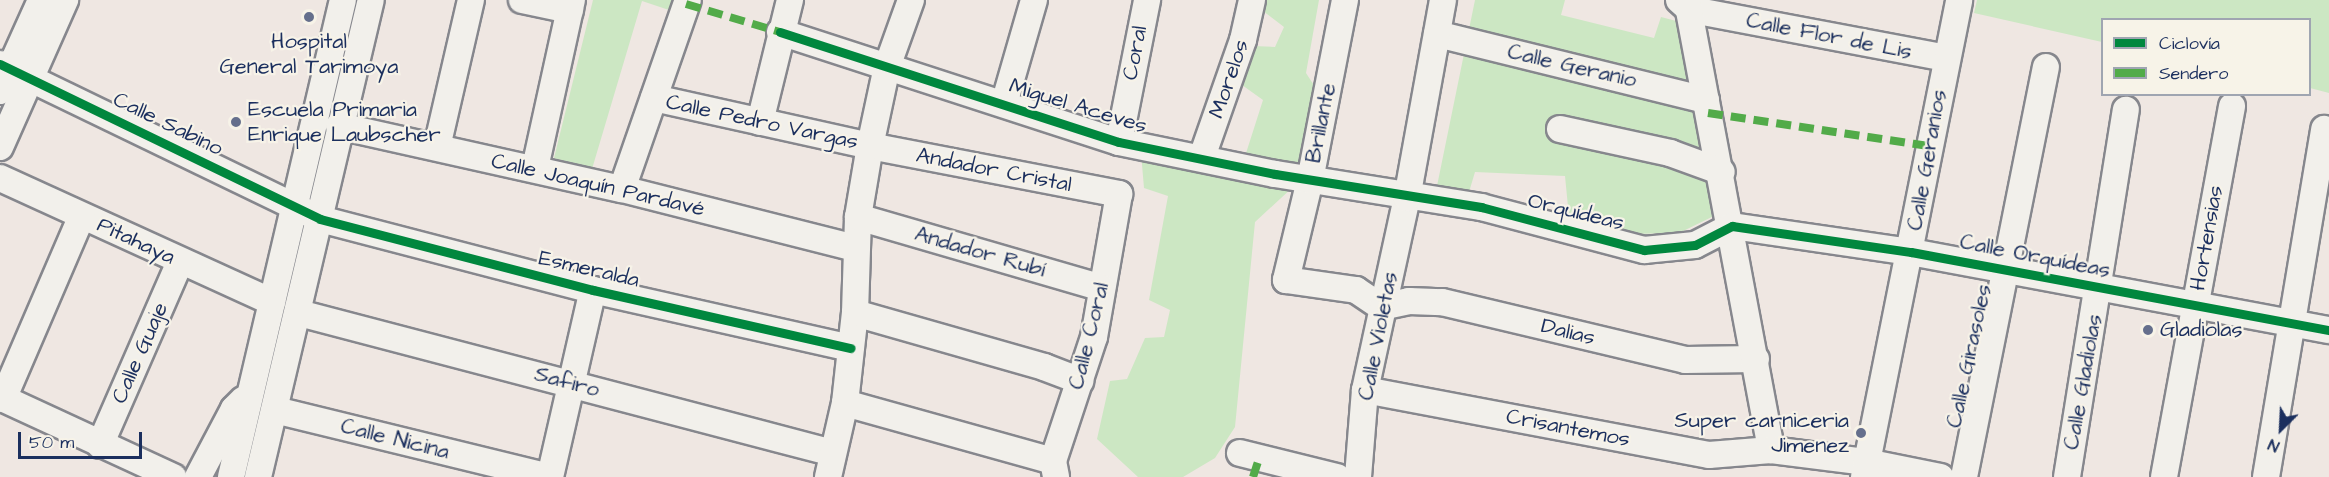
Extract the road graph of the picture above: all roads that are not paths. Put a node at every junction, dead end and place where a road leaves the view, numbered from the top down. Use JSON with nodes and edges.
{"nodes":[{"id":1,"x":41,"y":0,"type":"edge"},
{"id":2,"x":65,"y":0,"type":"edge"},
{"id":3,"x":343,"y":0,"type":"edge"},
{"id":4,"x":371,"y":0,"type":"edge"},
{"id":5,"x":471,"y":0,"type":"edge"},
{"id":6,"x":522,"y":0,"type":"edge"},
{"id":7,"x":688,"y":0,"type":"edge"},
{"id":8,"x":790,"y":0,"type":"edge"},
{"id":9,"x":911,"y":0,"type":"edge"},
{"id":10,"x":1034,"y":0,"type":"edge"},
{"id":11,"x":1147,"y":0,"type":"edge"},
{"id":12,"x":1252,"y":0,"type":"edge"},
{"id":13,"x":1345,"y":0,"type":"edge"},
{"id":14,"x":1443,"y":0,"type":"edge"},
{"id":15,"x":1959,"y":0,"type":"edge"},
{"id":16,"x":1684,"y":3,"type":"edge"},
{"id":17,"x":571,"y":5,"type":"edge"},
{"id":18,"x":780,"y":32,"type":"junction"},
{"id":19,"x":1437,"y":34,"type":"junction"},
{"id":20,"x":1946,"y":58,"type":"junction"},
{"id":21,"x":887,"y":67,"type":"junction"},
{"id":22,"x":2046,"y":67,"type":"dead end"},
{"id":23,"x":10,"y":76,"type":"edge"},
{"id":24,"x":654,"y":98,"type":"junction"},
{"id":25,"x":1706,"y":100,"type":"junction"},
{"id":26,"x":1004,"y":104,"type":"junction"},
{"id":27,"x":2232,"y":106,"type":"dead end"},
{"id":28,"x":2126,"y":110,"type":"dead end"},
{"id":29,"x":760,"y":122,"type":"junction"},
{"id":30,"x":339,"y":126,"type":"junction"},
{"id":31,"x":1560,"y":129,"type":"dead end"},
{"id":32,"x":2324,"y":129,"type":"dead end"},
{"id":33,"x":1119,"y":142,"type":"junction"},
{"id":34,"x":870,"y":146,"type":"junction"},
{"id":35,"x":0,"y":147,"type":"edge"},
{"id":36,"x":436,"y":147,"type":"junction"},
{"id":37,"x":1202,"y":157,"type":"junction"},
{"id":38,"x":535,"y":168,"type":"junction"},
{"id":39,"x":1722,"y":171,"type":"junction"},
{"id":40,"x":0,"y":178,"type":"edge"},
{"id":41,"x":1310,"y":180,"type":"junction"},
{"id":42,"x":622,"y":189,"type":"junction"},
{"id":43,"x":1119,"y":194,"type":"joint"},
{"id":44,"x":1407,"y":198,"type":"junction"},
{"id":45,"x":296,"y":208,"type":"junction"},
{"id":46,"x":82,"y":216,"type":"junction"},
{"id":47,"x":858,"y":217,"type":"junction"},
{"id":48,"x":320,"y":219,"type":"junction"},
{"id":49,"x":1732,"y":226,"type":"junction"},
{"id":50,"x":855,"y":248,"type":"junction"},
{"id":51,"x":1911,"y":252,"type":"junction"},
{"id":52,"x":180,"y":262,"type":"junction"},
{"id":53,"x":2007,"y":271,"type":"junction"},
{"id":54,"x":1102,"y":288,"type":"junction"},
{"id":55,"x":2099,"y":289,"type":"junction"},
{"id":56,"x":592,"y":290,"type":"junction"},
{"id":57,"x":272,"y":302,"type":"junction"},
{"id":58,"x":2195,"y":306,"type":"junction"},
{"id":59,"x":1381,"y":307,"type":"junction"},
{"id":60,"x":299,"y":313,"type":"junction"},
{"id":61,"x":855,"y":313,"type":"junction"},
{"id":62,"x":2291,"y":324,"type":"junction"},
{"id":63,"x":2329,"y":330,"type":"edge"},
{"id":64,"x":851,"y":348,"type":"junction"},
{"id":65,"x":1756,"y":359,"type":"junction"},
{"id":66,"x":1080,"y":381,"type":"junction"},
{"id":67,"x":571,"y":382,"type":"junction"},
{"id":68,"x":252,"y":390,"type":"junction"},
{"id":69,"x":1365,"y":390,"type":"junction"},
{"id":70,"x":2,"y":398,"type":"edge"},
{"id":71,"x":845,"y":404,"type":"junction"},
{"id":72,"x":275,"y":410,"type":"junction"},
{"id":73,"x":100,"y":445,"type":"junction"},
{"id":74,"x":1771,"y":450,"type":"junction"},
{"id":75,"x":1239,"y":453,"type":"dead end"},
{"id":76,"x":831,"y":465,"type":"edge"},
{"id":77,"x":1055,"y":469,"type":"edge"},
{"id":78,"x":1865,"y":469,"type":"edge"},
{"id":79,"x":172,"y":477,"type":"edge"},
{"id":80,"x":198,"y":477,"type":"edge"},
{"id":81,"x":231,"y":477,"type":"edge"},
{"id":82,"x":258,"y":477,"type":"edge"},
{"id":83,"x":550,"y":477,"type":"edge"},
{"id":84,"x":1337,"y":477,"type":"edge"},
{"id":85,"x":1358,"y":477,"type":"edge"},
{"id":86,"x":1941,"y":477,"type":"edge"},
{"id":87,"x":1964,"y":477,"type":"edge"},
{"id":88,"x":2067,"y":477,"type":"edge"},
{"id":89,"x":2164,"y":477,"type":"edge"},
{"id":90,"x":2266,"y":477,"type":"edge"}],
"edges":[{"from":1,"to":23,"type":"street"},
{"from":2,"to":23,"type":"street"},
{"from":3,"to":45,"type":"street"},
{"from":4,"to":30,"type":"street"},
{"from":5,"to":36,"type":"street"},
{"from":6,"to":17,"type":"street"},
{"from":7,"to":24,"type":"street"},
{"from":8,"to":18,"type":"street"},
{"from":9,"to":21,"type":"street"},
{"from":10,"to":26,"type":"street"},
{"from":11,"to":33,"type":"street","name":"Coral"},
{"from":12,"to":37,"type":"street","name":"Morelos"},
{"from":13,"to":41,"type":"street","name":"Brillante"},
{"from":14,"to":19,"type":"street","name":"Calle Violetas"},
{"from":15,"to":20,"type":"street","name":"Calle Geranios"},
{"from":16,"to":20,"type":"street","name":"Calle Flor de Lis"},
{"from":16,"to":25,"type":"street"},
{"from":17,"to":38,"type":"street"},
{"from":18,"to":21,"type":"street","name":"Miguel Aceves"},
{"from":18,"to":29,"type":"street"},
{"from":19,"to":25,"type":"street","name":"Calle Geranio"},
{"from":19,"to":44,"type":"street","name":"Calle Violetas"},
{"from":20,"to":51,"type":"street","name":"Calle Geranios"},
{"from":21,"to":26,"type":"street","name":"Miguel Aceves"},
{"from":21,"to":34,"type":"street"},
{"from":22,"to":53,"type":"street","name":"Calle Girasoles"},
{"from":23,"to":35,"type":"street"},
{"from":23,"to":45,"type":"street","name":"Calle Sabino"},
{"from":24,"to":29,"type":"street","name":"Calle Pedro Vargas"},
{"from":24,"to":42,"type":"street"},
{"from":25,"to":39,"type":"street"},
{"from":26,"to":33,"type":"street","name":"Miguel Aceves"},
{"from":27,"to":58,"type":"street","name":"Hortensias"},
{"from":28,"to":55,"type":"street","name":"Calle Gladiolas"},
{"from":29,"to":34,"type":"street","name":"Calle Pedro Vargas"},
{"from":30,"to":36,"type":"street","name":"Calle Joaquín Pardavé"},
{"from":30,"to":48,"type":"street"},
{"from":31,"to":39,"type":"street"},
{"from":32,"to":62,"type":"street"},
{"from":33,"to":37,"type":"street","name":"Miguel Aceves"},
{"from":34,"to":43,"type":"street","name":"Andador Cristal"},
{"from":34,"to":47,"type":"street"},
{"from":36,"to":38,"type":"street","name":"Calle Joaquín Pardavé"},
{"from":37,"to":41,"type":"street","name":"Miguel Aceves"},
{"from":38,"to":42,"type":"street","name":"Calle Joaquín Pardavé"},
{"from":39,"to":49,"type":"street"},
{"from":40,"to":46,"type":"street","name":"Pitahaya"},
{"from":41,"to":44,"type":"street","name":"Miguel Aceves"},
{"from":41,"to":59,"type":"street","name":"Brillante"},
{"from":42,"to":50,"type":"street","name":"Calle Joaquín Pardavé"},
{"from":43,"to":54,"type":"street","name":"Calle Coral"},
{"from":44,"to":49,"type":"street","name":"Orquídeas"},
{"from":44,"to":59,"type":"street","name":"Calle Violetas"},
{"from":45,"to":48,"type":"street","name":"Calle Sabino"},
{"from":45,"to":57,"type":"street"},
{"from":46,"to":52,"type":"street","name":"Pitahaya"},
{"from":46,"to":70,"type":"street"},
{"from":47,"to":50,"type":"street"},
{"from":47,"to":54,"type":"street","name":"Andador Rubí"},
{"from":48,"to":56,"type":"street","name":"Esmeralda"},
{"from":48,"to":60,"type":"street"},
{"from":49,"to":51,"type":"street","name":"Calle Orquídeas"},
{"from":49,"to":65,"type":"street"},
{"from":50,"to":61,"type":"street"},
{"from":51,"to":53,"type":"street","name":"Calle Orquídeas"},
{"from":51,"to":78,"type":"street","name":"Calle Geranios"},
{"from":52,"to":57,"type":"street","name":"Pitahaya"},
{"from":52,"to":73,"type":"street","name":"Calle Guaje"},
{"from":53,"to":55,"type":"street","name":"Calle Orquídeas"},
{"from":53,"to":87,"type":"street","name":"Calle Girasoles"},
{"from":54,"to":66,"type":"street","name":"Calle Coral"},
{"from":55,"to":58,"type":"street","name":"Calle Orquídeas"},
{"from":55,"to":88,"type":"street","name":"Calle Gladiolas"},
{"from":56,"to":64,"type":"street","name":"Esmeralda"},
{"from":56,"to":67,"type":"street"},
{"from":57,"to":68,"type":"street"},
{"from":58,"to":62,"type":"street","name":"Calle Orquídeas"},
{"from":58,"to":89,"type":"street","name":"Hortensias"},
{"from":59,"to":65,"type":"street","name":"Dalias"},
{"from":59,"to":69,"type":"street","name":"Calle Violetas"},
{"from":60,"to":67,"type":"street","name":"Safiro"},
{"from":60,"to":72,"type":"street"},
{"from":61,"to":64,"type":"street"},
{"from":61,"to":66,"type":"street"},
{"from":62,"to":63,"type":"street","name":"Calle Orquídeas"},
{"from":62,"to":90,"type":"street"},
{"from":64,"to":71,"type":"street"},
{"from":65,"to":74,"type":"street"},
{"from":66,"to":77,"type":"street","name":"Calle Coral"},
{"from":67,"to":76,"type":"street","name":"Safiro"},
{"from":67,"to":83,"type":"street"},
{"from":68,"to":80,"type":"street"},
{"from":68,"to":81,"type":"street"},
{"from":69,"to":74,"type":"street","name":"Crisantemos"},
{"from":69,"to":85,"type":"street","name":"Calle Violetas"},
{"from":70,"to":73,"type":"street"},
{"from":71,"to":76,"type":"street"},
{"from":71,"to":77,"type":"street"},
{"from":72,"to":82,"type":"street"},
{"from":72,"to":83,"type":"street","name":"Calle Nicina"},
{"from":73,"to":79,"type":"street"},
{"from":74,"to":78,"type":"street","name":"Crisantemos"},
{"from":75,"to":84,"type":"street"},
{"from":78,"to":86,"type":"street","name":"Crisantemos"}]}
